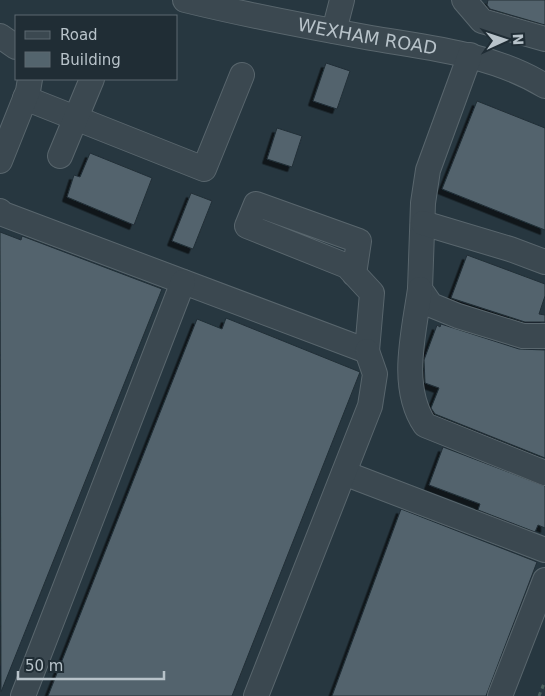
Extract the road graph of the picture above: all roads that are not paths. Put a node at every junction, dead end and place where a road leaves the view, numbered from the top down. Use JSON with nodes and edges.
{"nodes":[{"id":1,"x":185,"y":0,"type":"edge"},
{"id":2,"x":464,"y":0,"type":"edge"},
{"id":3,"x":336,"y":2,"type":"edge"},
{"id":4,"x":334,"y":31,"type":"junction"},
{"id":5,"x":0,"y":36,"type":"edge"},
{"id":6,"x":545,"y":39,"type":"edge"},
{"id":7,"x":15,"y":46,"type":"edge"},
{"id":8,"x":470,"y":56,"type":"junction"},
{"id":9,"x":242,"y":75,"type":"dead end"},
{"id":10,"x":92,"y":80,"type":"edge"},
{"id":11,"x":545,"y":86,"type":"edge"},
{"id":12,"x":28,"y":88,"type":"edge"},
{"id":13,"x":76,"y":118,"type":"junction"},
{"id":14,"x":60,"y":156,"type":"dead end"},
{"id":15,"x":0,"y":161,"type":"edge"},
{"id":16,"x":0,"y":211,"type":"edge"},
{"id":17,"x":423,"y":223,"type":"junction"},
{"id":18,"x":545,"y":262,"type":"edge"},
{"id":19,"x":354,"y":274,"type":"dead end"},
{"id":20,"x":183,"y":282,"type":"junction"},
{"id":21,"x":420,"y":289,"type":"junction"},
{"id":22,"x":545,"y":336,"type":"edge"},
{"id":23,"x":367,"y":351,"type":"junction"},
{"id":24,"x":344,"y":473,"type":"junction"},
{"id":25,"x":545,"y":473,"type":"edge"},
{"id":26,"x":545,"y":550,"type":"edge"},
{"id":27,"x":545,"y":580,"type":"edge"},
{"id":28,"x":23,"y":696,"type":"edge"},
{"id":29,"x":256,"y":696,"type":"edge"},
{"id":30,"x":500,"y":696,"type":"edge"}],
"edges":[{"from":1,"to":4,"type":"street","name":"WEXHAM ROAD"},
{"from":2,"to":6,"type":"street"},
{"from":3,"to":4,"type":"street"},
{"from":4,"to":8,"type":"street","name":"WEXHAM ROAD"},
{"from":5,"to":7,"type":"street"},
{"from":8,"to":11,"type":"street","name":"WEXHAM ROAD"},
{"from":8,"to":17,"type":"street"},
{"from":9,"to":13,"type":"street"},
{"from":10,"to":13,"type":"street"},
{"from":12,"to":13,"type":"street"},
{"from":12,"to":15,"type":"street"},
{"from":13,"to":14,"type":"street"},
{"from":16,"to":20,"type":"street"},
{"from":17,"to":18,"type":"street"},
{"from":17,"to":21,"type":"street"},
{"from":19,"to":23,"type":"street"},
{"from":20,"to":23,"type":"street"},
{"from":20,"to":28,"type":"street"},
{"from":21,"to":22,"type":"street"},
{"from":21,"to":25,"type":"street"},
{"from":23,"to":24,"type":"street"},
{"from":24,"to":26,"type":"street"},
{"from":24,"to":29,"type":"street"},
{"from":27,"to":30,"type":"street"}]}
